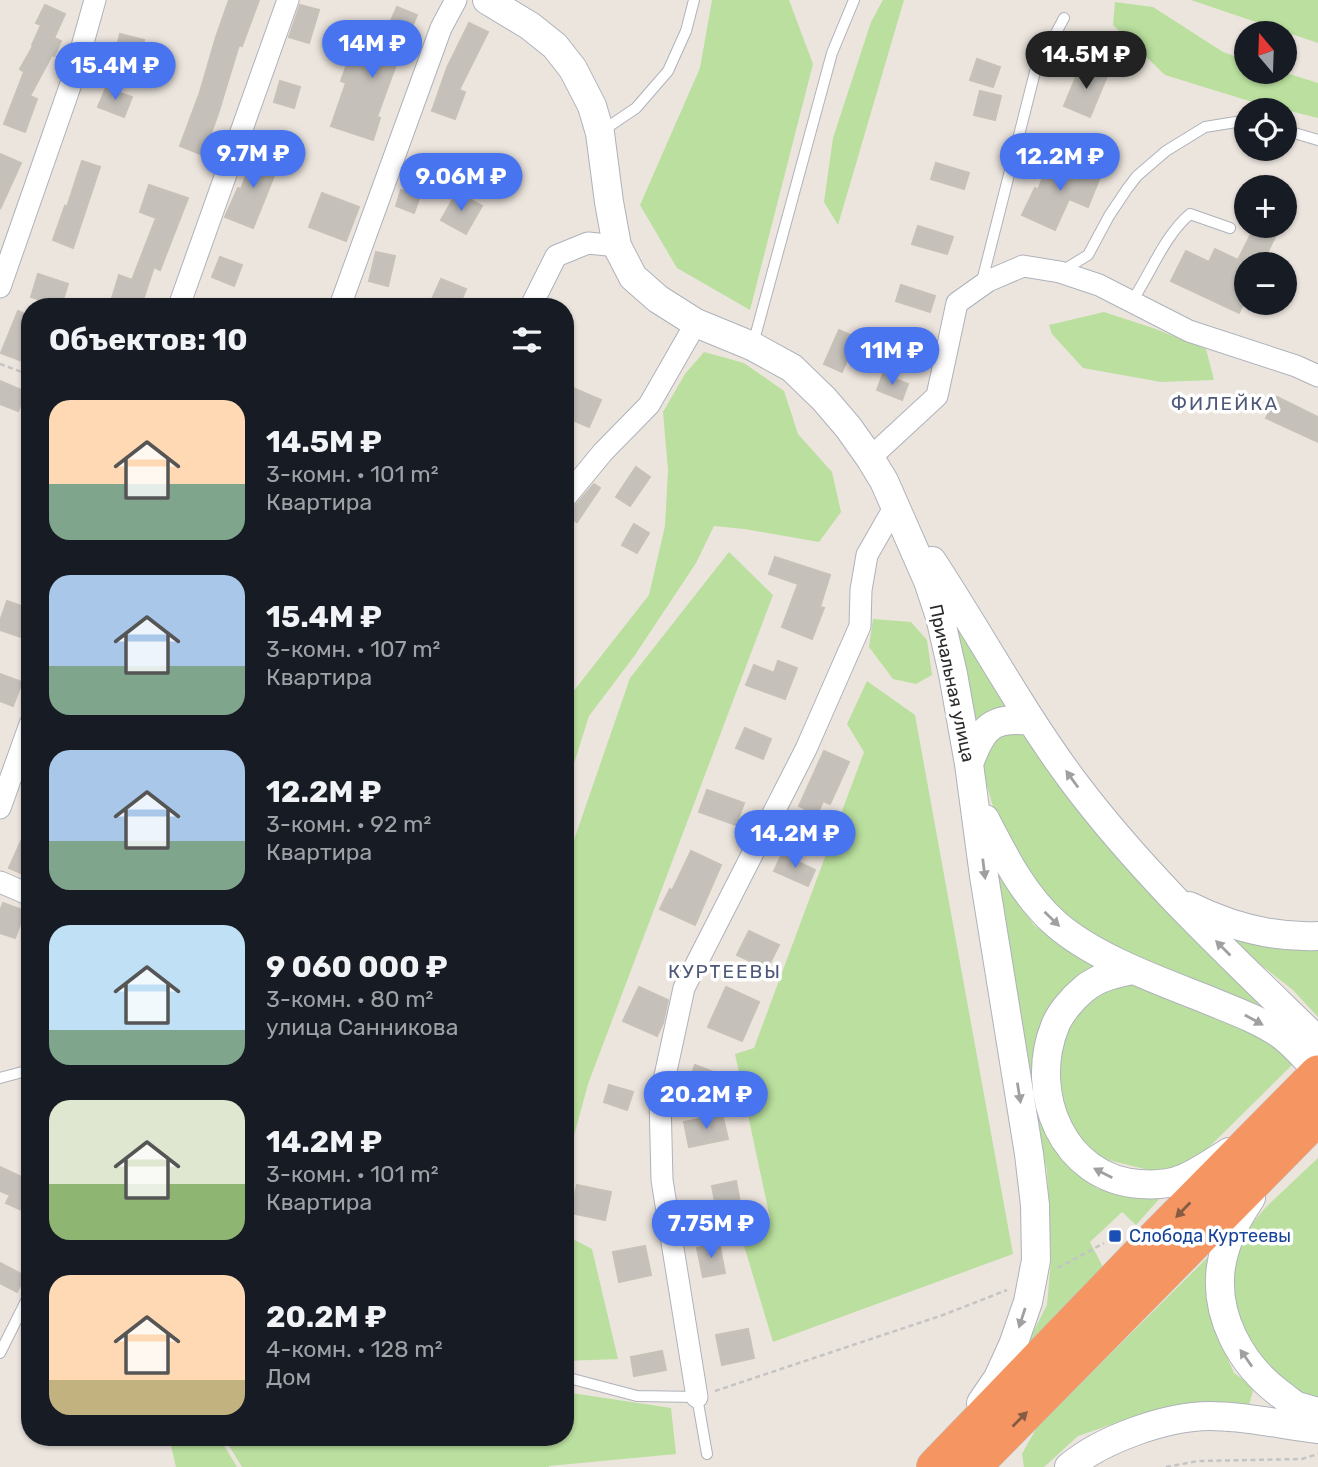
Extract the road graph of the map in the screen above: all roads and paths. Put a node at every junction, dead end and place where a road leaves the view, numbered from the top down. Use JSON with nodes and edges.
{"nodes":[{"id":1,"x":96,"y":0,"type":"edge"},
{"id":2,"x":288,"y":0,"type":"edge"},
{"id":3,"x":456,"y":0,"type":"edge"},
{"id":4,"x":487,"y":0,"type":"edge"},
{"id":5,"x":694,"y":0,"type":"edge"},
{"id":6,"x":854,"y":0,"type":"edge"},
{"id":7,"x":1064,"y":18,"type":"dead end"},
{"id":8,"x":1234,"y":122,"type":"edge"},
{"id":9,"x":600,"y":133,"type":"junction"},
{"id":10,"x":1297,"y":134,"type":"edge"},
{"id":11,"x":1318,"y":140,"type":"edge"},
{"id":12,"x":1230,"y":228,"type":"dead end"},
{"id":13,"x":617,"y":246,"type":"junction"},
{"id":14,"x":1060,"y":272,"type":"junction"},
{"id":15,"x":0,"y":287,"type":"edge"},
{"id":16,"x":980,"y":287,"type":"junction"},
{"id":17,"x":181,"y":298,"type":"edge"},
{"id":18,"x":343,"y":298,"type":"edge"},
{"id":19,"x":535,"y":298,"type":"edge"},
{"id":20,"x":1132,"y":302,"type":"junction"},
{"id":21,"x":696,"y":323,"type":"junction"},
{"id":22,"x":752,"y":346,"type":"junction"},
{"id":23,"x":0,"y":364,"type":"edge"},
{"id":24,"x":21,"y":371,"type":"edge"},
{"id":25,"x":1318,"y":376,"type":"edge"},
{"id":26,"x":870,"y":458,"type":"junction"},
{"id":27,"x":574,"y":487,"type":"edge"},
{"id":28,"x":895,"y":506,"type":"junction"},
{"id":29,"x":1031,"y":721,"type":"junction"},
{"id":30,"x":21,"y":749,"type":"edge"},
{"id":31,"x":969,"y":764,"type":"junction"},
{"id":32,"x":975,"y":801,"type":"junction"},
{"id":33,"x":0,"y":808,"type":"edge"},
{"id":34,"x":0,"y":882,"type":"edge"},
{"id":35,"x":1163,"y":888,"type":"junction"},
{"id":36,"x":21,"y":891,"type":"edge"},
{"id":37,"x":1318,"y":936,"type":"edge"},
{"id":38,"x":1134,"y":970,"type":"junction"},
{"id":39,"x":1318,"y":1041,"type":"edge"},
{"id":40,"x":21,"y":1072,"type":"edge"},
{"id":41,"x":1318,"y":1073,"type":"edge"},
{"id":42,"x":0,"y":1078,"type":"edge"},
{"id":43,"x":1301,"y":1119,"type":"edge"},
{"id":44,"x":1266,"y":1147,"type":"junction"},
{"id":45,"x":1104,"y":1242,"type":"dead end"},
{"id":46,"x":1032,"y":1280,"type":"junction"},
{"id":47,"x":21,"y":1311,"type":"edge"},
{"id":48,"x":0,"y":1353,"type":"edge"},
{"id":49,"x":574,"y":1379,"type":"edge"},
{"id":50,"x":697,"y":1397,"type":"junction"},
{"id":51,"x":1318,"y":1414,"type":"edge"},
{"id":52,"x":1267,"y":1421,"type":"junction"},
{"id":53,"x":1318,"y":1429,"type":"edge"},
{"id":54,"x":706,"y":1454,"type":"dead end"},
{"id":55,"x":1318,"y":1454,"type":"edge"},
{"id":56,"x":950,"y":1464,"type":"edge"},
{"id":57,"x":1069,"y":1467,"type":"edge"},
{"id":58,"x":1166,"y":1467,"type":"edge"}],
"edges":[{"from":1,"to":15,"type":"street"},
{"from":2,"to":17,"type":"street"},
{"from":3,"to":18,"type":"street"},
{"from":4,"to":9,"type":"street","name":"Причальная улица"},
{"from":5,"to":9,"type":"lane"},
{"from":6,"to":22,"type":"lane"},
{"from":7,"to":16,"type":"lane"},
{"from":8,"to":14,"type":"lane"},
{"from":9,"to":13,"type":"street","name":"Причальная улица"},
{"from":10,"to":11,"type":"lane"},
{"from":12,"to":20,"type":"lane"},
{"from":13,"to":19,"type":"street"},
{"from":13,"to":21,"type":"street","name":"Причальная улица"},
{"from":14,"to":16,"type":"street"},
{"from":14,"to":20,"type":"street"},
{"from":16,"to":26,"type":"street"},
{"from":20,"to":25,"type":"street"},
{"from":21,"to":22,"type":"street","name":"Причальная улица"},
{"from":21,"to":27,"type":"street"},
{"from":22,"to":26,"type":"street","name":"Причальная улица"},
{"from":23,"to":24,"type":"path"},
{"from":26,"to":28,"type":"street","name":"Причальная улица"},
{"from":28,"to":29,"type":"street"},
{"from":28,"to":31,"type":"street","name":"Причальная улица"},
{"from":28,"to":50,"type":"street"},
{"from":29,"to":31,"type":"street"},
{"from":35,"to":29,"type":"street","one_way":true},
{"from":30,"to":33,"type":"street"},
{"from":31,"to":32,"type":"street","name":"Причальная улица"},
{"from":32,"to":38,"type":"street","one_way":true},
{"from":32,"to":46,"type":"street","name":"Причальная улица","one_way":true},
{"from":34,"to":36,"type":"street"},
{"from":35,"to":37,"type":"street"},
{"from":39,"to":35,"type":"street","one_way":true},
{"from":38,"to":41,"type":"street","one_way":true},
{"from":44,"to":38,"type":"street","one_way":true},
{"from":40,"to":42,"type":"lane"},
{"from":41,"to":43,"type":"highway"},
{"from":43,"to":44,"type":"highway"},
{"from":51,"to":44,"type":"street","one_way":true},
{"from":44,"to":56,"type":"highway"},
{"from":45,"to":46,"type":"path"},
{"from":46,"to":50,"type":"path"},
{"from":46,"to":56,"type":"street","name":"Причальная улица","one_way":true},
{"from":47,"to":48,"type":"lane"},
{"from":49,"to":50,"type":"lane"},
{"from":50,"to":54,"type":"lane"},
{"from":51,"to":52,"type":"street"},
{"from":52,"to":53,"type":"street"},
{"from":52,"to":57,"type":"street"},
{"from":55,"to":58,"type":"path"}]}
